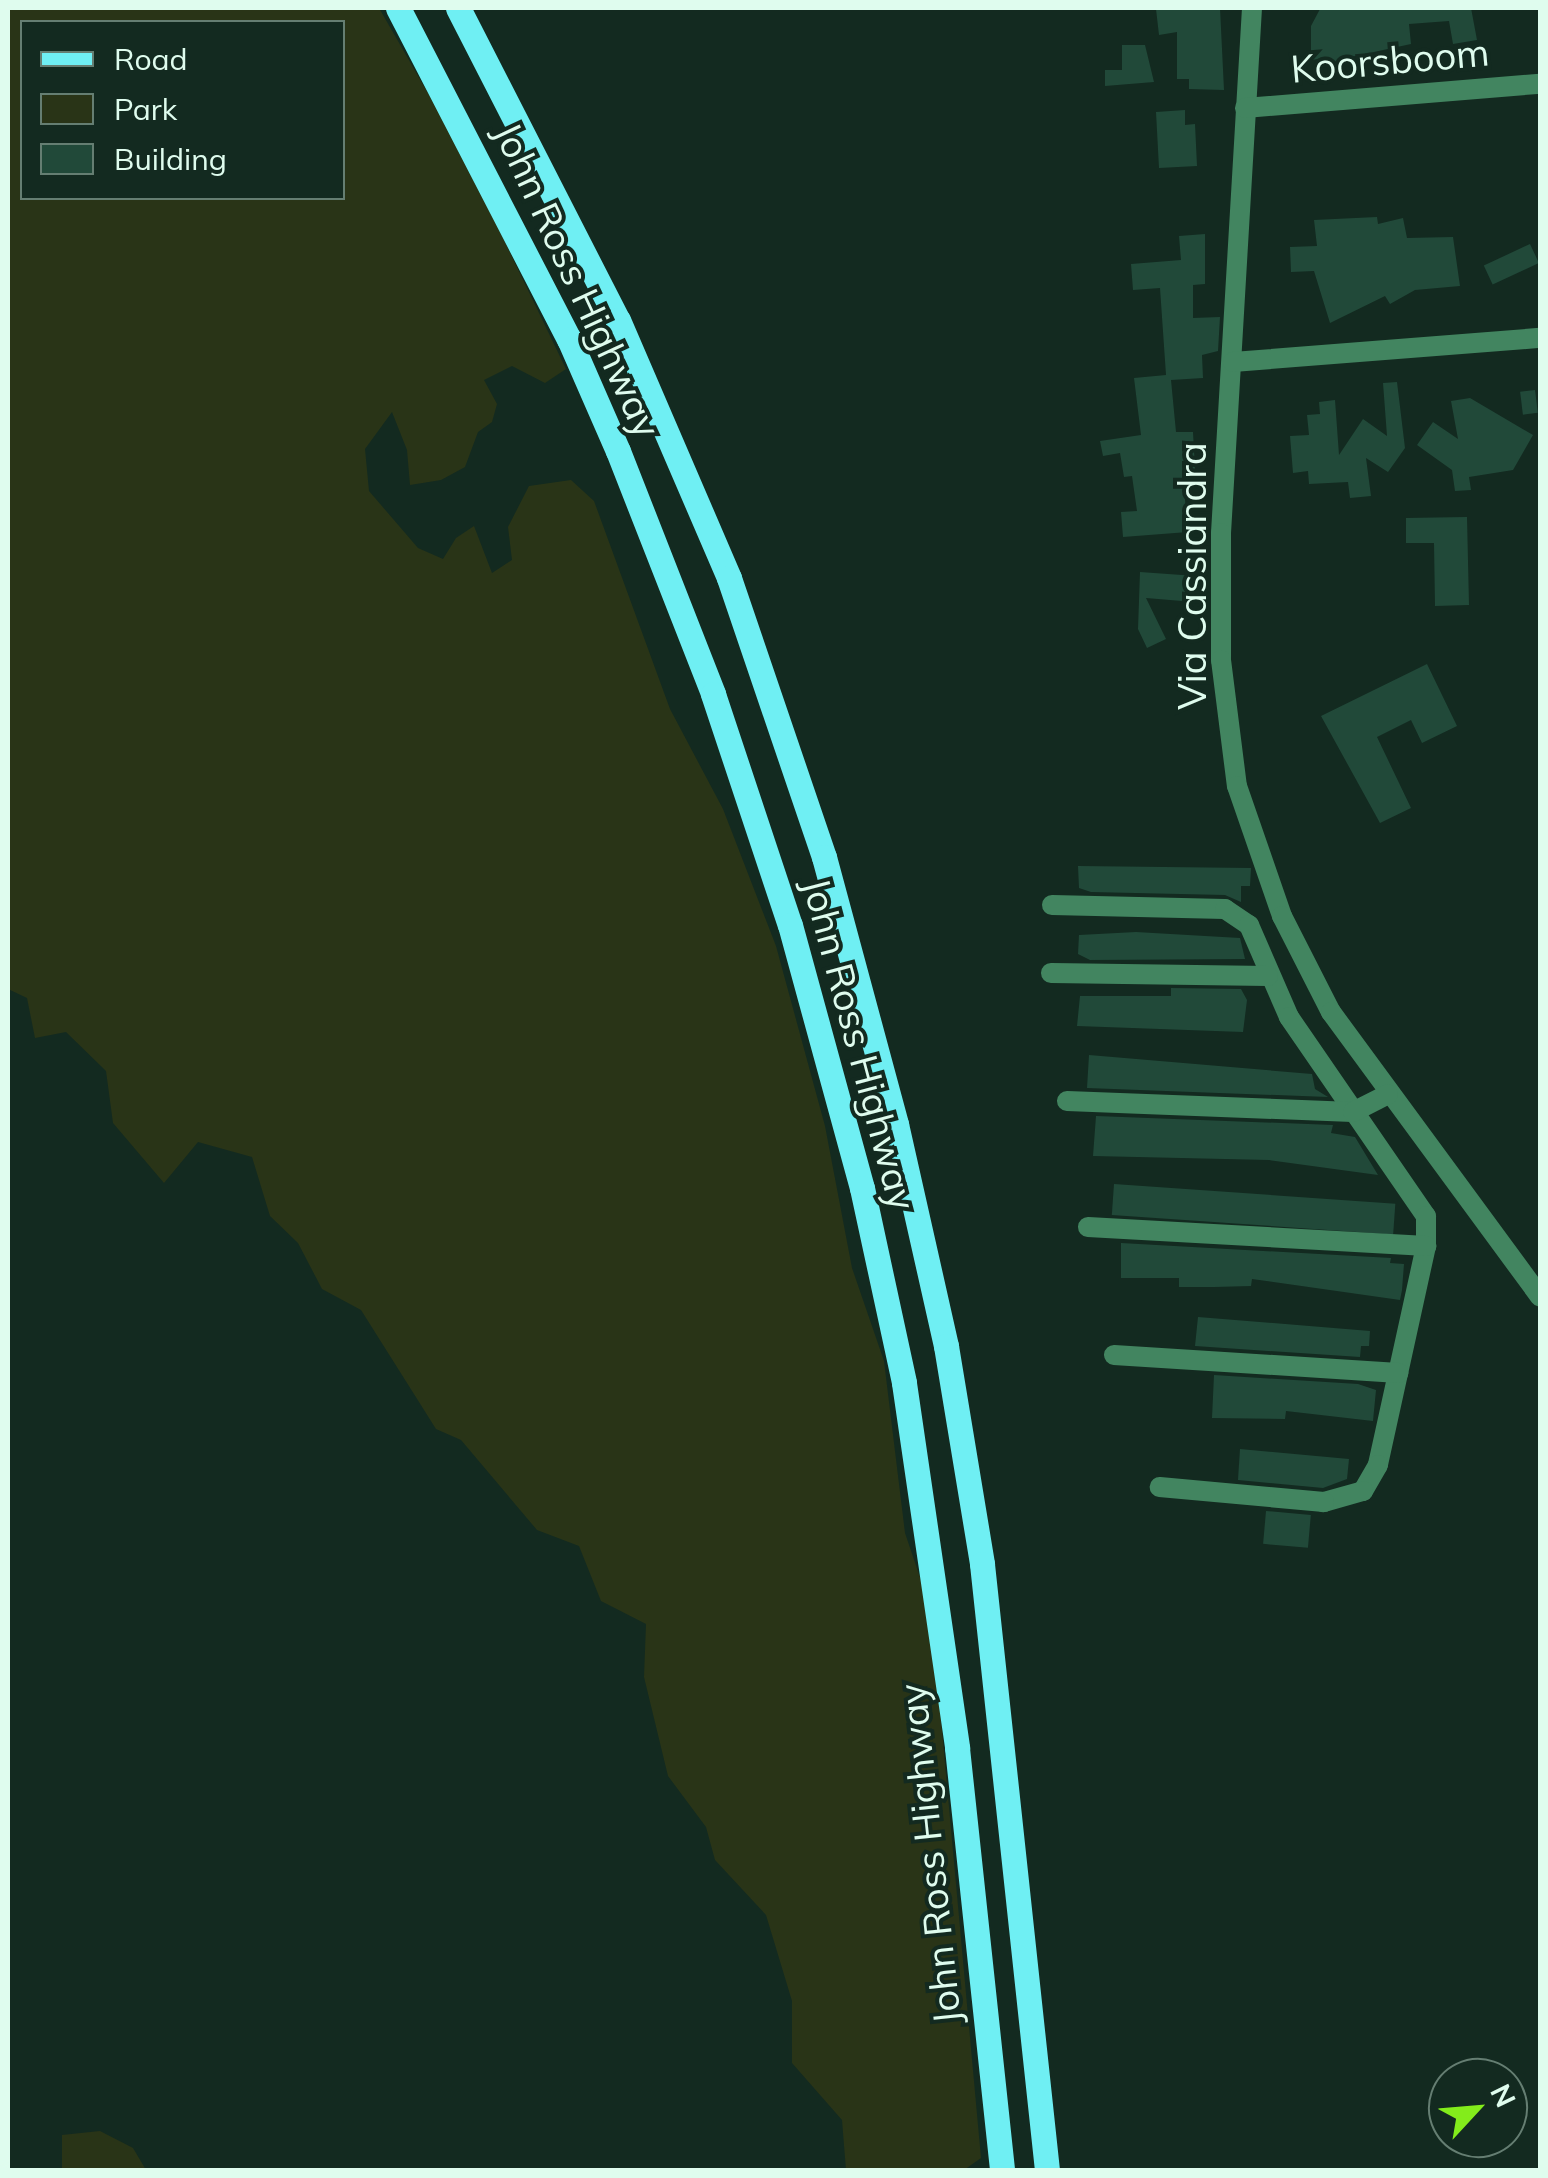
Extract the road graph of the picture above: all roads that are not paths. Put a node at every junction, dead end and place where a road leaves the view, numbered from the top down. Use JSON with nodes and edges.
{"nodes":[{"id":1,"x":398,"y":8,"type":"edge"},
{"id":2,"x":458,"y":8,"type":"edge"},
{"id":3,"x":1252,"y":8,"type":"edge"},
{"id":4,"x":1540,"y":84,"type":"edge"},
{"id":5,"x":1245,"y":108,"type":"junction"},
{"id":6,"x":1540,"y":338,"type":"edge"},
{"id":7,"x":1232,"y":362,"type":"junction"},
{"id":8,"x":1052,"y":905,"type":"dead end"},
{"id":9,"x":1051,"y":973,"type":"dead end"},
{"id":10,"x":1268,"y":976,"type":"junction"},
{"id":11,"x":1388,"y":1094,"type":"junction"},
{"id":12,"x":1067,"y":1101,"type":"dead end"},
{"id":13,"x":1353,"y":1112,"type":"junction"},
{"id":14,"x":1088,"y":1228,"type":"dead end"},
{"id":15,"x":1426,"y":1246,"type":"junction"},
{"id":16,"x":1540,"y":1297,"type":"edge"},
{"id":17,"x":1114,"y":1355,"type":"dead end"},
{"id":18,"x":1398,"y":1373,"type":"junction"},
{"id":19,"x":1160,"y":1487,"type":"dead end"},
{"id":20,"x":1047,"y":2168,"type":"edge"},
{"id":21,"x":1002,"y":2170,"type":"edge"}],
"edges":[{"from":1,"to":21,"type":"main road","name":"John Ross Highway"},
{"from":2,"to":20,"type":"main road","name":"John Ross Highway"},
{"from":3,"to":5,"type":"street","name":"Via Cassiandra"},
{"from":4,"to":5,"type":"street","name":"Koorsboom"},
{"from":5,"to":7,"type":"street","name":"Via Cassiandra"},
{"from":6,"to":7,"type":"street"},
{"from":7,"to":11,"type":"street","name":"Via Cassiandra"},
{"from":8,"to":10,"type":"street"},
{"from":9,"to":10,"type":"street"},
{"from":10,"to":13,"type":"street"},
{"from":11,"to":13,"type":"street"},
{"from":11,"to":16,"type":"street","name":"Via Cassiandra"},
{"from":12,"to":13,"type":"street"},
{"from":13,"to":15,"type":"street"},
{"from":14,"to":15,"type":"street"},
{"from":15,"to":18,"type":"street"},
{"from":17,"to":18,"type":"street"},
{"from":18,"to":19,"type":"street"}]}
